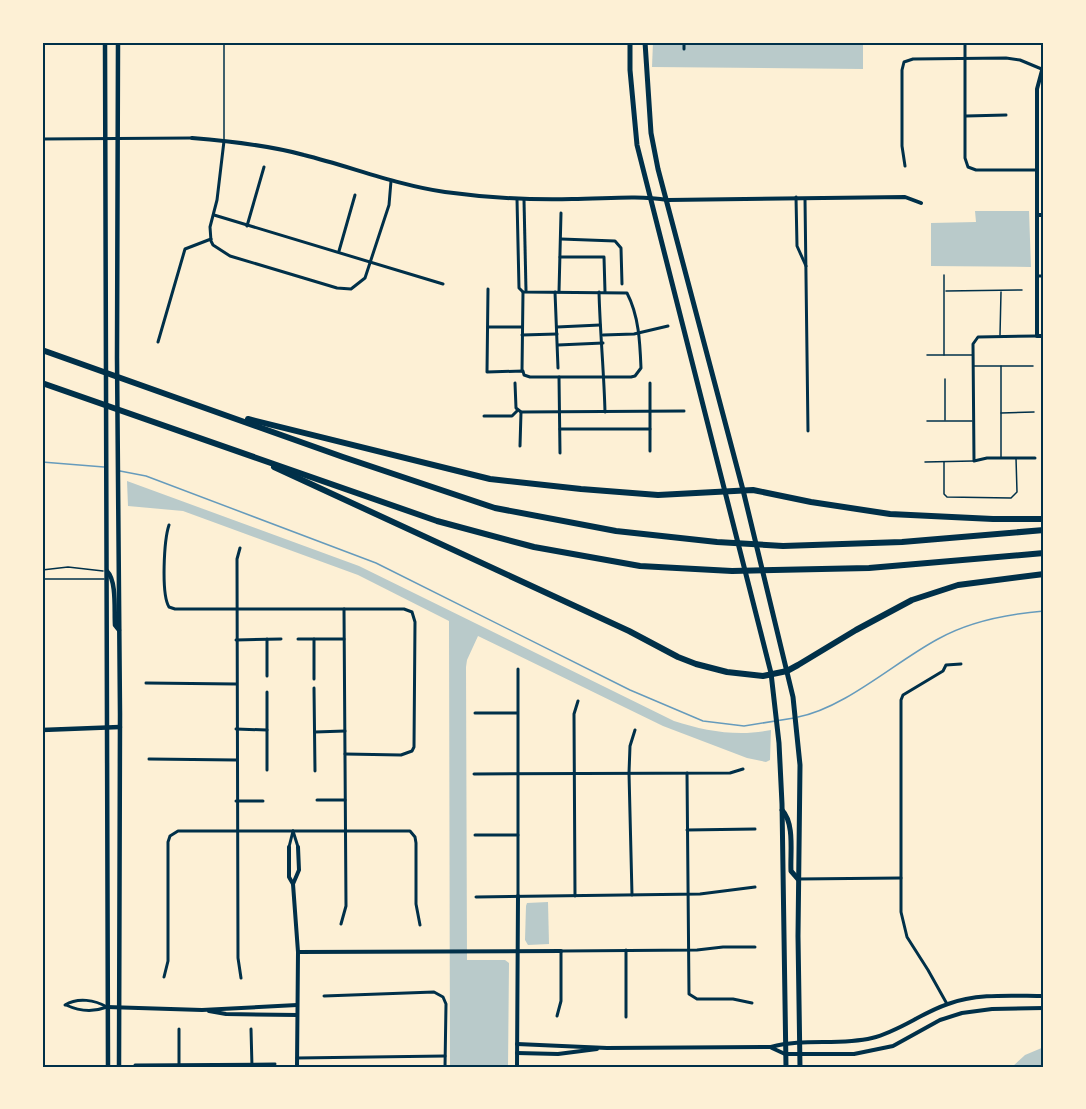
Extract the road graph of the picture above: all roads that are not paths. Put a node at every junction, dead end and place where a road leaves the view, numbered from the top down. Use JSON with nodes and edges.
{"nodes":[{"id":1,"x":105,"y":42,"type":"edge"},
{"id":2,"x":118,"y":42,"type":"edge"},
{"id":3,"x":224,"y":42,"type":"edge"},
{"id":4,"x":630,"y":42,"type":"edge"},
{"id":5,"x":645,"y":42,"type":"edge"},
{"id":6,"x":684,"y":42,"type":"edge"},
{"id":7,"x":965,"y":42,"type":"edge"},
{"id":8,"x":684,"y":49,"type":"dead end"},
{"id":9,"x":965,"y":58,"type":"junction"},
{"id":10,"x":1044,"y":63,"type":"edge"},
{"id":11,"x":1043,"y":70,"type":"edge"},
{"id":12,"x":1006,"y":115,"type":"dead end"},
{"id":13,"x":966,"y":116,"type":"junction"},
{"id":14,"x":105,"y":138,"type":"junction"},
{"id":15,"x":118,"y":138,"type":"junction"},
{"id":16,"x":192,"y":138,"type":"joint"},
{"id":17,"x":42,"y":139,"type":"edge"},
{"id":18,"x":224,"y":141,"type":"junction"},
{"id":19,"x":905,"y":166,"type":"dead end"},
{"id":20,"x":264,"y":167,"type":"dead end"},
{"id":21,"x":1036,"y":170,"type":"junction"},
{"id":22,"x":391,"y":181,"type":"junction"},
{"id":23,"x":355,"y":195,"type":"dead end"},
{"id":24,"x":649,"y":197,"type":"junction"},
{"id":25,"x":796,"y":197,"type":"junction"},
{"id":26,"x":805,"y":197,"type":"junction"},
{"id":27,"x":517,"y":199,"type":"junction"},
{"id":28,"x":524,"y":200,"type":"junction"},
{"id":29,"x":668,"y":200,"type":"junction"},
{"id":30,"x":921,"y":203,"type":"dead end"},
{"id":31,"x":561,"y":213,"type":"dead end"},
{"id":32,"x":214,"y":215,"type":"junction"},
{"id":33,"x":1044,"y":215,"type":"edge"},
{"id":34,"x":1037,"y":216,"type":"junction"},
{"id":35,"x":247,"y":226,"type":"junction"},
{"id":36,"x":211,"y":238,"type":"junction"},
{"id":37,"x":561,"y":239,"type":"junction"},
{"id":38,"x":338,"y":252,"type":"junction"},
{"id":39,"x":560,"y":257,"type":"junction"},
{"id":40,"x":371,"y":262,"type":"junction"},
{"id":41,"x":806,"y":268,"type":"junction"},
{"id":42,"x":944,"y":275,"type":"dead end"},
{"id":43,"x":1037,"y":276,"type":"junction"},
{"id":44,"x":1044,"y":276,"type":"edge"},
{"id":45,"x":443,"y":284,"type":"dead end"},
{"id":46,"x":622,"y":284,"type":"dead end"},
{"id":47,"x":488,"y":289,"type":"dead end"},
{"id":48,"x":523,"y":290,"type":"junction"},
{"id":49,"x":1000,"y":290,"type":"junction"},
{"id":50,"x":1022,"y":290,"type":"dead end"},
{"id":51,"x":945,"y":291,"type":"junction"},
{"id":52,"x":557,"y":292,"type":"junction"},
{"id":53,"x":599,"y":292,"type":"junction"},
{"id":54,"x":605,"y":292,"type":"junction"},
{"id":55,"x":600,"y":325,"type":"junction"},
{"id":56,"x":668,"y":326,"type":"dead end"},
{"id":57,"x":488,"y":327,"type":"junction"},
{"id":58,"x":522,"y":327,"type":"junction"},
{"id":59,"x":556,"y":327,"type":"junction"},
{"id":60,"x":638,"y":333,"type":"junction"},
{"id":61,"x":557,"y":334,"type":"junction"},
{"id":62,"x":522,"y":335,"type":"junction"},
{"id":63,"x":603,"y":335,"type":"junction"},
{"id":64,"x":1000,"y":336,"type":"junction"},
{"id":65,"x":1037,"y":336,"type":"junction"},
{"id":66,"x":1044,"y":336,"type":"edge"},
{"id":67,"x":158,"y":342,"type":"dead end"},
{"id":68,"x":603,"y":343,"type":"junction"},
{"id":69,"x":558,"y":345,"type":"junction"},
{"id":70,"x":42,"y":350,"type":"edge"},
{"id":71,"x":927,"y":355,"type":"dead end"},
{"id":72,"x":945,"y":355,"type":"junction"},
{"id":73,"x":973,"y":355,"type":"junction"},
{"id":74,"x":973,"y":366,"type":"junction"},
{"id":75,"x":1000,"y":366,"type":"junction"},
{"id":76,"x":1033,"y":366,"type":"dead end"},
{"id":77,"x":558,"y":368,"type":"dead end"},
{"id":78,"x":522,"y":371,"type":"junction"},
{"id":79,"x":559,"y":377,"type":"junction"},
{"id":80,"x":604,"y":377,"type":"junction"},
{"id":81,"x":945,"y":379,"type":"dead end"},
{"id":82,"x":42,"y":383,"type":"edge"},
{"id":83,"x":515,"y":383,"type":"dead end"},
{"id":84,"x":650,"y":383,"type":"dead end"},
{"id":85,"x":559,"y":411,"type":"junction"},
{"id":86,"x":650,"y":411,"type":"junction"},
{"id":87,"x":684,"y":411,"type":"dead end"},
{"id":88,"x":219,"y":412,"type":"junction"},
{"id":89,"x":519,"y":412,"type":"junction"},
{"id":90,"x":605,"y":412,"type":"junction"},
{"id":91,"x":1034,"y":412,"type":"dead end"},
{"id":92,"x":1000,"y":413,"type":"junction"},
{"id":93,"x":483,"y":416,"type":"dead end"},
{"id":94,"x":927,"y":421,"type":"dead end"},
{"id":95,"x":945,"y":421,"type":"junction"},
{"id":96,"x":973,"y":421,"type":"junction"},
{"id":97,"x":560,"y":429,"type":"junction"},
{"id":98,"x":650,"y":429,"type":"junction"},
{"id":99,"x":808,"y":431,"type":"dead end"},
{"id":100,"x":520,"y":446,"type":"dead end"},
{"id":101,"x":650,"y":451,"type":"dead end"},
{"id":102,"x":560,"y":453,"type":"dead end"},
{"id":103,"x":1001,"y":458,"type":"junction"},
{"id":104,"x":1016,"y":458,"type":"junction"},
{"id":105,"x":1035,"y":458,"type":"dead end"},
{"id":106,"x":263,"y":460,"type":"junction"},
{"id":107,"x":974,"y":461,"type":"junction"},
{"id":108,"x":925,"y":462,"type":"dead end"},
{"id":109,"x":944,"y":462,"type":"junction"},
{"id":110,"x":743,"y":490,"type":"junction"},
{"id":111,"x":725,"y":491,"type":"junction"},
{"id":112,"x":1044,"y":519,"type":"edge"},
{"id":113,"x":169,"y":525,"type":"dead end"},
{"id":114,"x":1044,"y":530,"type":"edge"},
{"id":115,"x":240,"y":548,"type":"dead end"},
{"id":116,"x":1044,"y":553,"type":"edge"},
{"id":117,"x":42,"y":570,"type":"edge"},
{"id":118,"x":107,"y":571,"type":"junction"},
{"id":119,"x":1044,"y":574,"type":"edge"},
{"id":120,"x":42,"y":579,"type":"edge"},
{"id":121,"x":107,"y":579,"type":"junction"},
{"id":122,"x":236,"y":609,"type":"junction"},
{"id":123,"x":344,"y":609,"type":"junction"},
{"id":124,"x":119,"y":630,"type":"junction"},
{"id":125,"x":267,"y":639,"type":"junction"},
{"id":126,"x":281,"y":639,"type":"dead end"},
{"id":127,"x":298,"y":639,"type":"dead end"},
{"id":128,"x":314,"y":639,"type":"junction"},
{"id":129,"x":344,"y":639,"type":"junction"},
{"id":130,"x":236,"y":640,"type":"junction"},
{"id":131,"x":962,"y":664,"type":"dead end"},
{"id":132,"x":518,"y":669,"type":"dead end"},
{"id":133,"x":787,"y":671,"type":"junction"},
{"id":134,"x":771,"y":673,"type":"junction"},
{"id":135,"x":267,"y":676,"type":"dead end"},
{"id":136,"x":314,"y":679,"type":"dead end"},
{"id":137,"x":146,"y":683,"type":"dead end"},
{"id":138,"x":236,"y":684,"type":"junction"},
{"id":139,"x":314,"y":688,"type":"dead end"},
{"id":140,"x":267,"y":692,"type":"dead end"},
{"id":141,"x":578,"y":701,"type":"dead end"},
{"id":142,"x":475,"y":712,"type":"dead end"},
{"id":143,"x":517,"y":713,"type":"junction"},
{"id":144,"x":120,"y":727,"type":"junction"},
{"id":145,"x":108,"y":728,"type":"junction"},
{"id":146,"x":236,"y":729,"type":"junction"},
{"id":147,"x":42,"y":730,"type":"edge"},
{"id":148,"x":267,"y":730,"type":"junction"},
{"id":149,"x":635,"y":730,"type":"dead end"},
{"id":150,"x":345,"y":731,"type":"junction"},
{"id":151,"x":315,"y":732,"type":"junction"},
{"id":152,"x":345,"y":754,"type":"junction"},
{"id":153,"x":148,"y":759,"type":"dead end"},
{"id":154,"x":236,"y":760,"type":"junction"},
{"id":155,"x":743,"y":769,"type":"dead end"},
{"id":156,"x":267,"y":770,"type":"dead end"},
{"id":157,"x":315,"y":771,"type":"dead end"},
{"id":158,"x":687,"y":773,"type":"junction"},
{"id":159,"x":474,"y":774,"type":"dead end"},
{"id":160,"x":518,"y":774,"type":"junction"},
{"id":161,"x":574,"y":774,"type":"junction"},
{"id":162,"x":629,"y":774,"type":"junction"},
{"id":163,"x":317,"y":800,"type":"dead end"},
{"id":164,"x":345,"y":800,"type":"junction"},
{"id":165,"x":236,"y":801,"type":"junction"},
{"id":166,"x":263,"y":801,"type":"dead end"},
{"id":167,"x":782,"y":810,"type":"junction"},
{"id":168,"x":755,"y":829,"type":"dead end"},
{"id":169,"x":687,"y":830,"type":"junction"},
{"id":170,"x":293,"y":831,"type":"junction"},
{"id":171,"x":345,"y":831,"type":"junction"},
{"id":172,"x":237,"y":832,"type":"junction"},
{"id":173,"x":518,"y":835,"type":"junction"},
{"id":174,"x":475,"y":836,"type":"dead end"},
{"id":175,"x":298,"y":847,"type":"joint"},
{"id":176,"x":289,"y":848,"type":"joint"},
{"id":177,"x":288,"y":856,"type":"junction"},
{"id":178,"x":298,"y":856,"type":"junction"},
{"id":179,"x":901,"y":878,"type":"junction"},
{"id":180,"x":798,"y":879,"type":"junction"},
{"id":181,"x":293,"y":884,"type":"junction"},
{"id":182,"x":755,"y":887,"type":"dead end"},
{"id":183,"x":687,"y":894,"type":"junction"},
{"id":184,"x":632,"y":895,"type":"junction"},
{"id":185,"x":518,"y":896,"type":"junction"},
{"id":186,"x":575,"y":896,"type":"junction"},
{"id":187,"x":476,"y":897,"type":"dead end"},
{"id":188,"x":341,"y":924,"type":"dead end"},
{"id":189,"x":420,"y":925,"type":"dead end"},
{"id":190,"x":755,"y":947,"type":"dead end"},
{"id":191,"x":626,"y":950,"type":"junction"},
{"id":192,"x":687,"y":950,"type":"junction"},
{"id":193,"x":518,"y":951,"type":"junction"},
{"id":194,"x":561,"y":951,"type":"junction"},
{"id":195,"x":298,"y":952,"type":"junction"},
{"id":196,"x":164,"y":977,"type":"dead end"},
{"id":197,"x":241,"y":978,"type":"dead end"},
{"id":198,"x":324,"y":996,"type":"dead end"},
{"id":199,"x":1044,"y":996,"type":"edge"},
{"id":200,"x":752,"y":1003,"type":"dead end"},
{"id":201,"x":947,"y":1004,"type":"junction"},
{"id":202,"x":297,"y":1005,"type":"junction"},
{"id":203,"x":107,"y":1007,"type":"junction"},
{"id":204,"x":119,"y":1008,"type":"junction"},
{"id":205,"x":1044,"y":1008,"type":"edge"},
{"id":206,"x":202,"y":1010,"type":"junction"},
{"id":207,"x":297,"y":1015,"type":"junction"},
{"id":208,"x":557,"y":1016,"type":"dead end"},
{"id":209,"x":626,"y":1017,"type":"dead end"},
{"id":210,"x":179,"y":1029,"type":"dead end"},
{"id":211,"x":251,"y":1029,"type":"dead end"},
{"id":212,"x":785,"y":1043,"type":"junction"},
{"id":213,"x":799,"y":1043,"type":"junction"},
{"id":214,"x":517,"y":1044,"type":"junction"},
{"id":215,"x":771,"y":1047,"type":"junction"},
{"id":216,"x":607,"y":1048,"type":"junction"},
{"id":217,"x":517,"y":1053,"type":"junction"},
{"id":218,"x":785,"y":1054,"type":"junction"},
{"id":219,"x":800,"y":1054,"type":"junction"},
{"id":220,"x":445,"y":1056,"type":"junction"},
{"id":221,"x":297,"y":1058,"type":"junction"},
{"id":222,"x":274,"y":1064,"type":"dead end"},
{"id":223,"x":135,"y":1065,"type":"dead end"},
{"id":224,"x":179,"y":1065,"type":"junction"},
{"id":225,"x":172,"y":1066,"type":"edge"},
{"id":226,"x":218,"y":1066,"type":"edge"},
{"id":227,"x":252,"y":1066,"type":"edge"},
{"id":228,"x":108,"y":1067,"type":"edge"},
{"id":229,"x":119,"y":1067,"type":"edge"},
{"id":230,"x":297,"y":1067,"type":"edge"},
{"id":231,"x":445,"y":1067,"type":"edge"},
{"id":232,"x":517,"y":1067,"type":"edge"},
{"id":233,"x":786,"y":1067,"type":"edge"},
{"id":234,"x":800,"y":1067,"type":"edge"}],
"edges":[{"from":1,"to":14,"type":"main road"},
{"from":2,"to":15,"type":"main road"},
{"from":3,"to":18,"type":"lane"},
{"from":4,"to":24,"type":"main road"},
{"from":5,"to":29,"type":"main road"},
{"from":6,"to":8,"type":"street"},
{"from":7,"to":9,"type":"street"},
{"from":9,"to":11,"type":"street"},
{"from":9,"to":13,"type":"street"},
{"from":9,"to":19,"type":"street"},
{"from":10,"to":11,"type":"street"},
{"from":11,"to":21,"type":"street"},
{"from":12,"to":13,"type":"street"},
{"from":13,"to":21,"type":"street"},
{"from":14,"to":15,"type":"street"},
{"from":14,"to":17,"type":"street"},
{"from":14,"to":118,"type":"main road"},
{"from":15,"to":16,"type":"street"},
{"from":15,"to":124,"type":"main road"},
{"from":16,"to":18,"type":"street"},
{"from":18,"to":22,"type":"street"},
{"from":18,"to":32,"type":"street"},
{"from":20,"to":35,"type":"street"},
{"from":21,"to":34,"type":"street"},
{"from":22,"to":27,"type":"street"},
{"from":22,"to":40,"type":"street"},
{"from":23,"to":38,"type":"street"},
{"from":24,"to":28,"type":"street"},
{"from":24,"to":29,"type":"street"},
{"from":24,"to":111,"type":"main road"},
{"from":25,"to":26,"type":"street"},
{"from":25,"to":29,"type":"street"},
{"from":25,"to":41,"type":"street"},
{"from":26,"to":30,"type":"street"},
{"from":26,"to":41,"type":"street"},
{"from":27,"to":28,"type":"street"},
{"from":27,"to":48,"type":"street"},
{"from":28,"to":48,"type":"street"},
{"from":29,"to":110,"type":"main road"},
{"from":31,"to":37,"type":"street"},
{"from":32,"to":35,"type":"street"},
{"from":32,"to":36,"type":"street"},
{"from":33,"to":34,"type":"street"},
{"from":34,"to":43,"type":"street"},
{"from":35,"to":38,"type":"street"},
{"from":36,"to":40,"type":"street"},
{"from":36,"to":67,"type":"street"},
{"from":37,"to":39,"type":"street"},
{"from":37,"to":46,"type":"street"},
{"from":38,"to":40,"type":"street"},
{"from":39,"to":52,"type":"street"},
{"from":39,"to":54,"type":"street"},
{"from":40,"to":45,"type":"street"},
{"from":41,"to":99,"type":"street"},
{"from":42,"to":51,"type":"lane"},
{"from":43,"to":44,"type":"street"},
{"from":43,"to":65,"type":"street"},
{"from":47,"to":57,"type":"street"},
{"from":48,"to":52,"type":"street"},
{"from":48,"to":58,"type":"street"},
{"from":49,"to":50,"type":"lane"},
{"from":49,"to":51,"type":"lane"},
{"from":49,"to":64,"type":"lane"},
{"from":51,"to":72,"type":"lane"},
{"from":52,"to":53,"type":"street"},
{"from":52,"to":59,"type":"street"},
{"from":53,"to":54,"type":"street"},
{"from":53,"to":55,"type":"street"},
{"from":54,"to":60,"type":"street"},
{"from":55,"to":59,"type":"street"},
{"from":55,"to":63,"type":"street"},
{"from":56,"to":60,"type":"street"},
{"from":57,"to":58,"type":"street"},
{"from":57,"to":78,"type":"street"},
{"from":58,"to":62,"type":"street"},
{"from":59,"to":61,"type":"street"},
{"from":60,"to":63,"type":"street"},
{"from":60,"to":80,"type":"street"},
{"from":61,"to":62,"type":"street"},
{"from":61,"to":69,"type":"street"},
{"from":62,"to":78,"type":"street"},
{"from":63,"to":68,"type":"street"},
{"from":64,"to":65,"type":"street"},
{"from":64,"to":73,"type":"street"},
{"from":65,"to":66,"type":"street"},
{"from":68,"to":69,"type":"street"},
{"from":68,"to":80,"type":"street"},
{"from":69,"to":77,"type":"street"},
{"from":70,"to":88,"type":"highway"},
{"from":71,"to":72,"type":"lane"},
{"from":72,"to":73,"type":"lane"},
{"from":73,"to":74,"type":"street"},
{"from":74,"to":75,"type":"lane"},
{"from":74,"to":96,"type":"street"},
{"from":75,"to":76,"type":"lane"},
{"from":75,"to":92,"type":"lane"},
{"from":78,"to":79,"type":"street"},
{"from":79,"to":80,"type":"street"},
{"from":79,"to":85,"type":"street"},
{"from":80,"to":90,"type":"street"},
{"from":81,"to":95,"type":"lane"},
{"from":82,"to":106,"type":"highway"},
{"from":83,"to":89,"type":"street"},
{"from":84,"to":86,"type":"street"},
{"from":85,"to":89,"type":"street"},
{"from":85,"to":90,"type":"street"},
{"from":85,"to":97,"type":"street"},
{"from":86,"to":87,"type":"street"},
{"from":86,"to":90,"type":"street"},
{"from":86,"to":98,"type":"street"},
{"from":88,"to":111,"type":"highway"},
{"from":88,"to":114,"type":"highway"},
{"from":89,"to":93,"type":"street"},
{"from":89,"to":100,"type":"street"},
{"from":91,"to":92,"type":"lane"},
{"from":92,"to":103,"type":"lane"},
{"from":94,"to":95,"type":"lane"},
{"from":95,"to":96,"type":"lane"},
{"from":96,"to":107,"type":"street"},
{"from":97,"to":98,"type":"street"},
{"from":97,"to":102,"type":"street"},
{"from":98,"to":101,"type":"street"},
{"from":103,"to":104,"type":"street"},
{"from":103,"to":107,"type":"street"},
{"from":104,"to":105,"type":"street"},
{"from":104,"to":109,"type":"lane"},
{"from":106,"to":116,"type":"highway"},
{"from":106,"to":134,"type":"highway"},
{"from":107,"to":109,"type":"lane"},
{"from":108,"to":109,"type":"lane"},
{"from":110,"to":111,"type":"highway"},
{"from":110,"to":112,"type":"highway"},
{"from":110,"to":133,"type":"main road"},
{"from":111,"to":134,"type":"main road"},
{"from":113,"to":122,"type":"street"},
{"from":115,"to":122,"type":"street"},
{"from":117,"to":118,"type":"lane"},
{"from":118,"to":121,"type":"main road"},
{"from":118,"to":124,"type":"main road"},
{"from":119,"to":133,"type":"highway"},
{"from":120,"to":121,"type":"lane"},
{"from":121,"to":145,"type":"main road"},
{"from":122,"to":123,"type":"street"},
{"from":122,"to":130,"type":"street"},
{"from":123,"to":129,"type":"street"},
{"from":123,"to":152,"type":"street"},
{"from":124,"to":144,"type":"main road"},
{"from":125,"to":126,"type":"street"},
{"from":125,"to":130,"type":"street"},
{"from":125,"to":135,"type":"street"},
{"from":127,"to":128,"type":"street"},
{"from":128,"to":129,"type":"street"},
{"from":128,"to":136,"type":"street"},
{"from":129,"to":150,"type":"street"},
{"from":130,"to":138,"type":"street"},
{"from":131,"to":179,"type":"street"},
{"from":132,"to":143,"type":"street"},
{"from":133,"to":134,"type":"highway"},
{"from":133,"to":180,"type":"main road"},
{"from":134,"to":167,"type":"main road"},
{"from":137,"to":138,"type":"street"},
{"from":138,"to":146,"type":"street"},
{"from":139,"to":151,"type":"street"},
{"from":140,"to":148,"type":"street"},
{"from":141,"to":161,"type":"street"},
{"from":142,"to":143,"type":"street"},
{"from":143,"to":160,"type":"street"},
{"from":144,"to":145,"type":"main road"},
{"from":144,"to":204,"type":"main road"},
{"from":145,"to":147,"type":"main road"},
{"from":145,"to":203,"type":"main road"},
{"from":146,"to":148,"type":"street"},
{"from":146,"to":154,"type":"street"},
{"from":148,"to":156,"type":"street"},
{"from":149,"to":162,"type":"street"},
{"from":150,"to":151,"type":"street"},
{"from":150,"to":152,"type":"street"},
{"from":151,"to":157,"type":"street"},
{"from":152,"to":164,"type":"street"},
{"from":153,"to":154,"type":"street"},
{"from":154,"to":165,"type":"street"},
{"from":155,"to":158,"type":"street"},
{"from":158,"to":162,"type":"street"},
{"from":158,"to":169,"type":"street"},
{"from":159,"to":160,"type":"street"},
{"from":160,"to":161,"type":"street"},
{"from":160,"to":173,"type":"street"},
{"from":161,"to":162,"type":"street"},
{"from":161,"to":186,"type":"street"},
{"from":162,"to":184,"type":"street"},
{"from":163,"to":164,"type":"street"},
{"from":164,"to":171,"type":"street"},
{"from":165,"to":166,"type":"street"},
{"from":165,"to":172,"type":"street"},
{"from":167,"to":180,"type":"main road"},
{"from":167,"to":212,"type":"main road"},
{"from":168,"to":169,"type":"street"},
{"from":169,"to":183,"type":"street"},
{"from":170,"to":171,"type":"street"},
{"from":170,"to":172,"type":"street"},
{"from":170,"to":175,"type":"street"},
{"from":170,"to":176,"type":"street"},
{"from":171,"to":188,"type":"street"},
{"from":171,"to":189,"type":"street"},
{"from":172,"to":196,"type":"street"},
{"from":172,"to":197,"type":"street"},
{"from":173,"to":174,"type":"street"},
{"from":173,"to":185,"type":"street"},
{"from":175,"to":178,"type":"street"},
{"from":176,"to":177,"type":"street"},
{"from":177,"to":178,"type":"street"},
{"from":177,"to":181,"type":"street"},
{"from":178,"to":181,"type":"street"},
{"from":179,"to":180,"type":"street"},
{"from":179,"to":201,"type":"street"},
{"from":180,"to":213,"type":"main road"},
{"from":181,"to":195,"type":"street"},
{"from":182,"to":183,"type":"street"},
{"from":183,"to":184,"type":"street"},
{"from":183,"to":192,"type":"street"},
{"from":184,"to":186,"type":"street"},
{"from":185,"to":186,"type":"street"},
{"from":185,"to":187,"type":"street"},
{"from":185,"to":193,"type":"street"},
{"from":190,"to":192,"type":"street"},
{"from":191,"to":192,"type":"street"},
{"from":191,"to":194,"type":"street"},
{"from":191,"to":209,"type":"street"},
{"from":192,"to":200,"type":"street"},
{"from":193,"to":194,"type":"street"},
{"from":193,"to":195,"type":"street"},
{"from":193,"to":214,"type":"street"},
{"from":194,"to":208,"type":"street"},
{"from":195,"to":202,"type":"street"},
{"from":198,"to":220,"type":"street"},
{"from":199,"to":201,"type":"street"},
{"from":201,"to":213,"type":"street"},
{"from":202,"to":206,"type":"street"},
{"from":202,"to":207,"type":"street"},
{"from":203,"to":203,"type":"street"},
{"from":203,"to":204,"type":"street"},
{"from":203,"to":228,"type":"main road"},
{"from":204,"to":206,"type":"street"},
{"from":204,"to":229,"type":"main road"},
{"from":205,"to":219,"type":"street"},
{"from":206,"to":207,"type":"street"},
{"from":207,"to":221,"type":"street"},
{"from":210,"to":224,"type":"street"},
{"from":211,"to":227,"type":"street"},
{"from":212,"to":213,"type":"street"},
{"from":212,"to":215,"type":"street"},
{"from":212,"to":218,"type":"main road"},
{"from":213,"to":219,"type":"main road"},
{"from":214,"to":216,"type":"street"},
{"from":214,"to":217,"type":"street"},
{"from":215,"to":216,"type":"street"},
{"from":215,"to":218,"type":"street"},
{"from":216,"to":217,"type":"street"},
{"from":217,"to":232,"type":"street"},
{"from":218,"to":219,"type":"street"},
{"from":218,"to":233,"type":"main road"},
{"from":219,"to":234,"type":"main road"},
{"from":220,"to":221,"type":"street"},
{"from":220,"to":231,"type":"street"},
{"from":221,"to":230,"type":"street"},
{"from":222,"to":227,"type":"street"},
{"from":223,"to":225,"type":"street"},
{"from":224,"to":225,"type":"street"},
{"from":224,"to":226,"type":"street"},
{"from":226,"to":227,"type":"street"}]}
